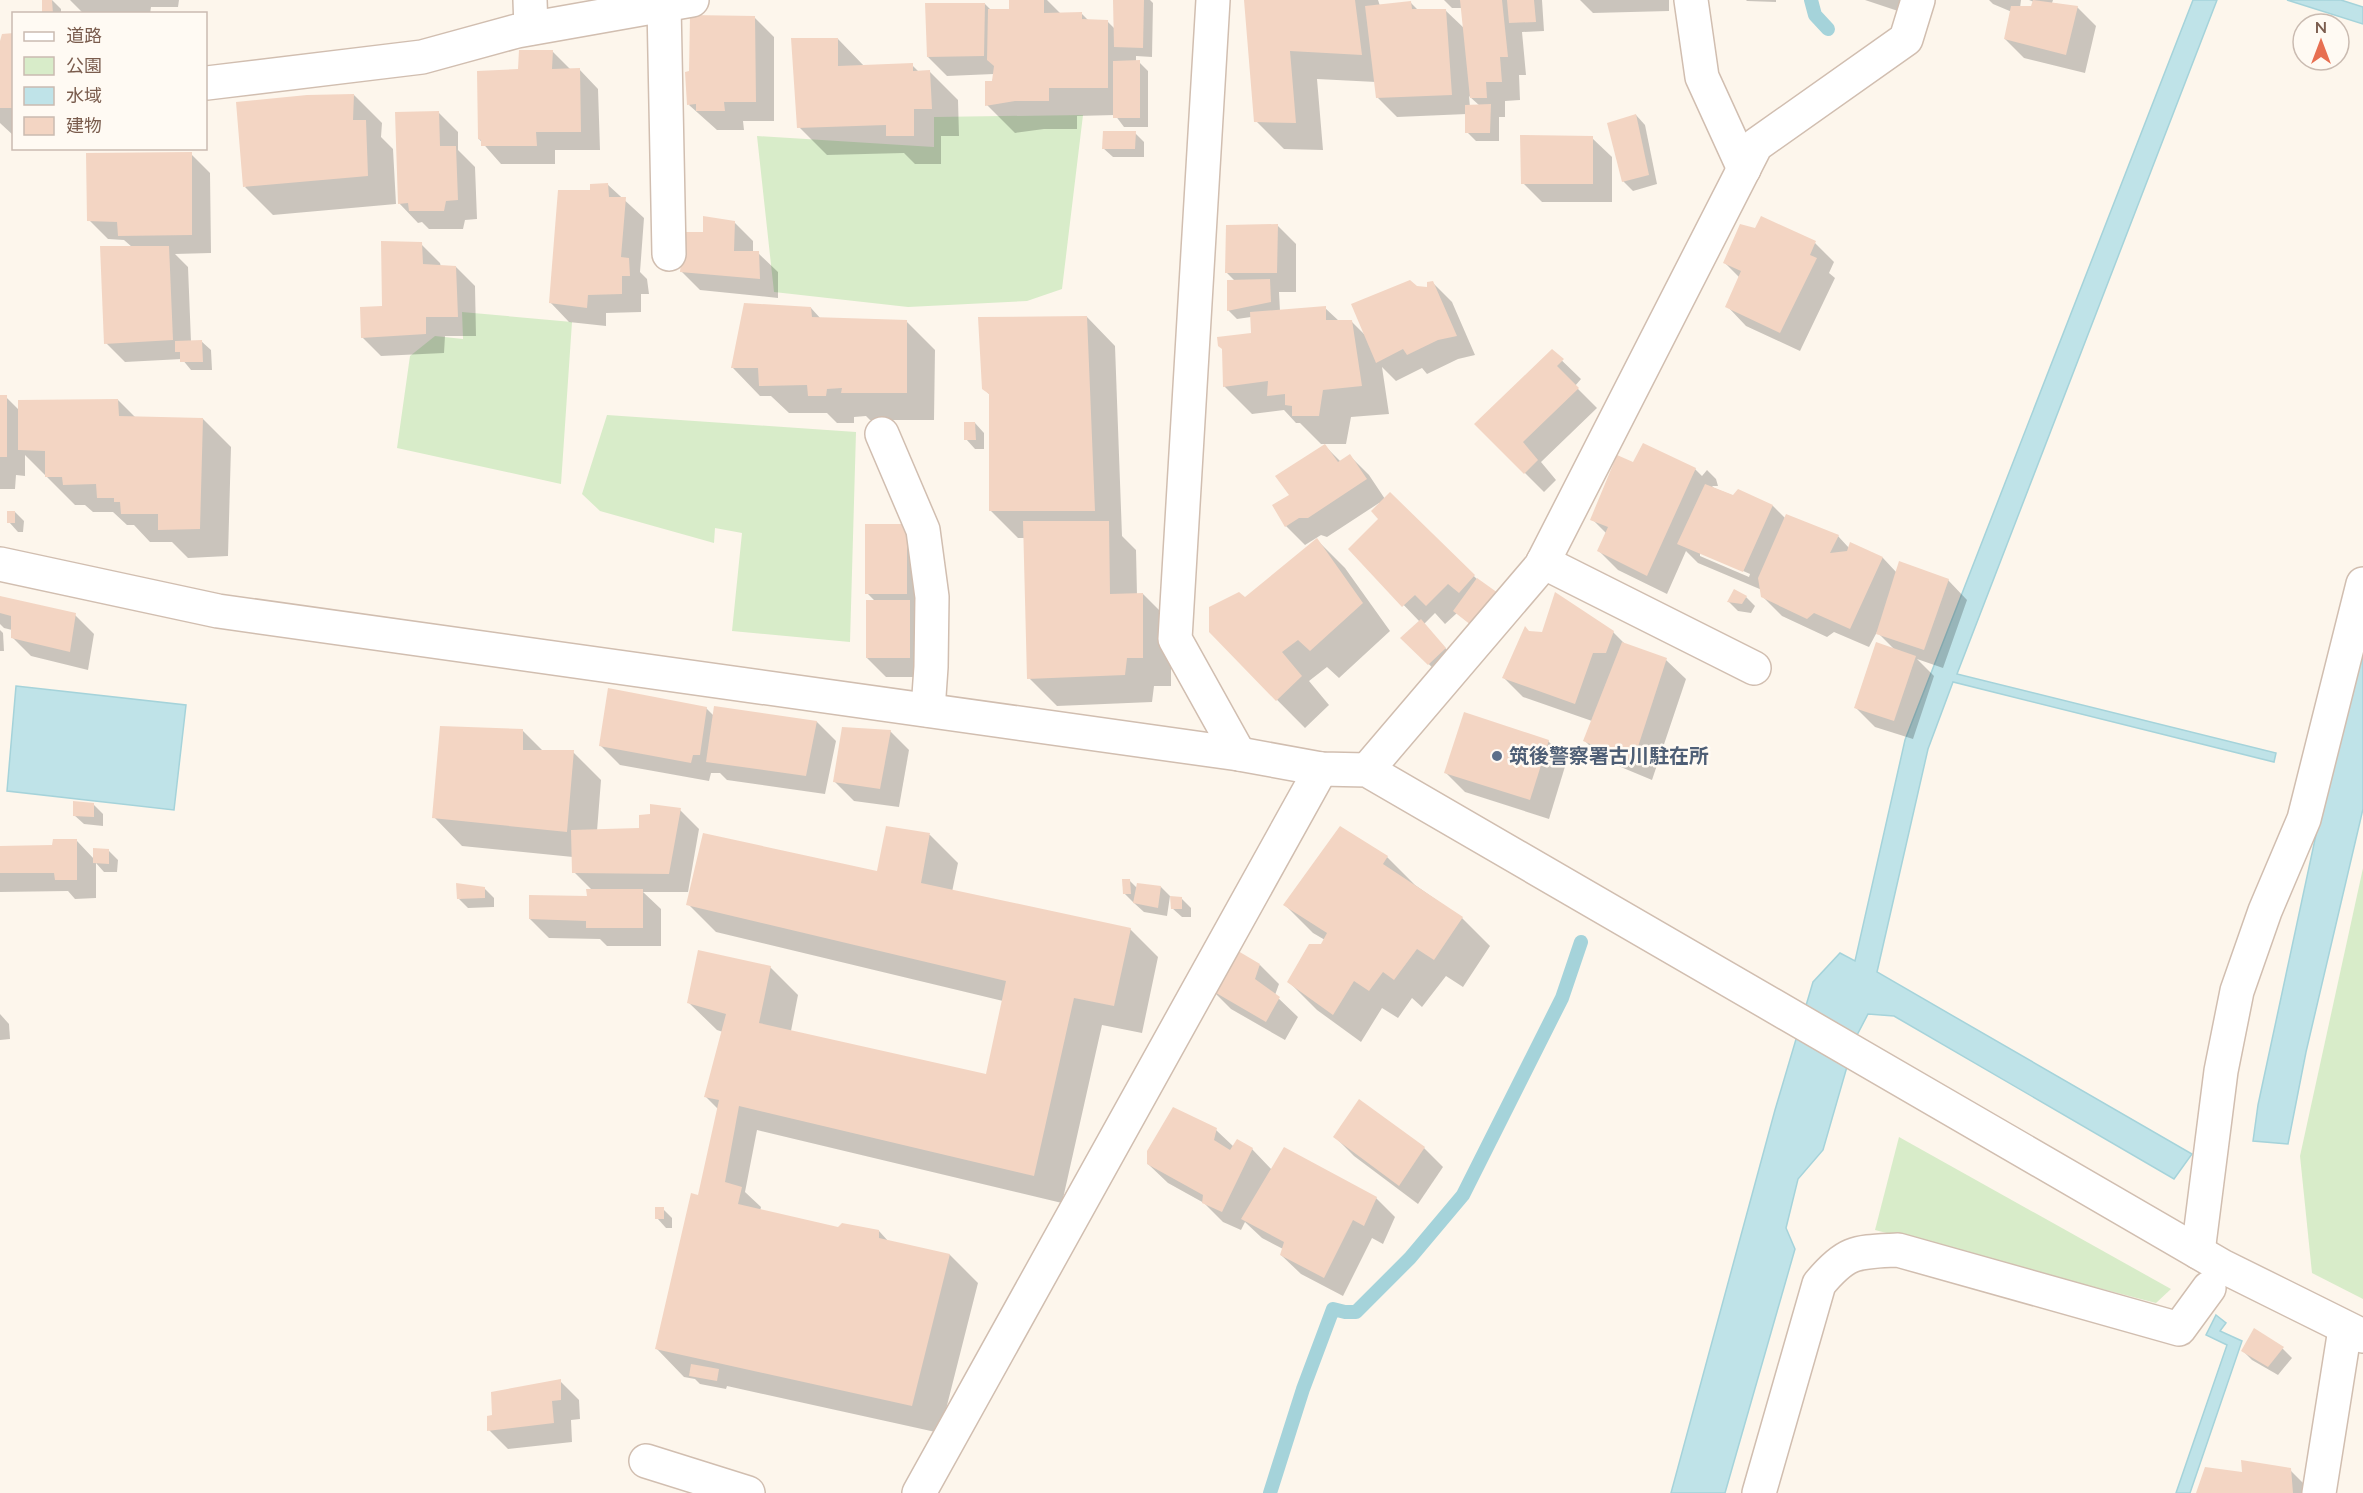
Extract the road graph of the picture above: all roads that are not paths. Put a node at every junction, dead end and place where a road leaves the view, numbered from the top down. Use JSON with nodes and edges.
{"nodes":[{"id":1,"x":1213,"y":0,"type":"edge"},
{"id":2,"x":1691,"y":0,"type":"edge"},
{"id":3,"x":1918,"y":0,"type":"edge"},
{"id":4,"x":678,"y":2,"type":"edge"},
{"id":5,"x":531,"y":14,"type":"edge"},
{"id":6,"x":207,"y":83,"type":"dead end"},
{"id":7,"x":1744,"y":169,"type":"junction"},
{"id":8,"x":669,"y":254,"type":"dead end"},
{"id":9,"x":882,"y":434,"type":"dead end"},
{"id":10,"x":1543,"y":562,"type":"junction"},
{"id":11,"x":0,"y":564,"type":"edge"},
{"id":12,"x":2363,"y":584,"type":"edge"},
{"id":13,"x":1754,"y":668,"type":"dead end"},
{"id":14,"x":928,"y":710,"type":"junction"},
{"id":15,"x":1239,"y":754,"type":"junction"},
{"id":16,"x":1321,"y":769,"type":"junction"},
{"id":17,"x":1367,"y":770,"type":"junction"},
{"id":18,"x":2198,"y":1252,"type":"junction"},
{"id":19,"x":2209,"y":1288,"type":"dead end"},
{"id":20,"x":2354,"y":1333,"type":"edge"},
{"id":21,"x":646,"y":1461,"type":"dead end"},
{"id":22,"x":748,"y":1493,"type":"edge"},
{"id":23,"x":919,"y":1493,"type":"edge"},
{"id":24,"x":1759,"y":1493,"type":"edge"},
{"id":25,"x":2319,"y":1493,"type":"edge"}],
"edges":[{"from":1,"to":15,"type":"street"},
{"from":2,"to":7,"type":"street"},
{"from":3,"to":7,"type":"street"},
{"from":4,"to":5,"type":"street"},
{"from":4,"to":8,"type":"street"},
{"from":5,"to":6,"type":"street"},
{"from":7,"to":10,"type":"street"},
{"from":9,"to":14,"type":"street"},
{"from":10,"to":13,"type":"street"},
{"from":10,"to":17,"type":"street"},
{"from":11,"to":14,"type":"street"},
{"from":12,"to":18,"type":"street"},
{"from":14,"to":15,"type":"street"},
{"from":15,"to":16,"type":"street"},
{"from":16,"to":17,"type":"street"},
{"from":16,"to":23,"type":"street"},
{"from":17,"to":18,"type":"street"},
{"from":18,"to":20,"type":"street"},
{"from":19,"to":24,"type":"street"},
{"from":20,"to":25,"type":"street"},
{"from":21,"to":22,"type":"street"}]}
